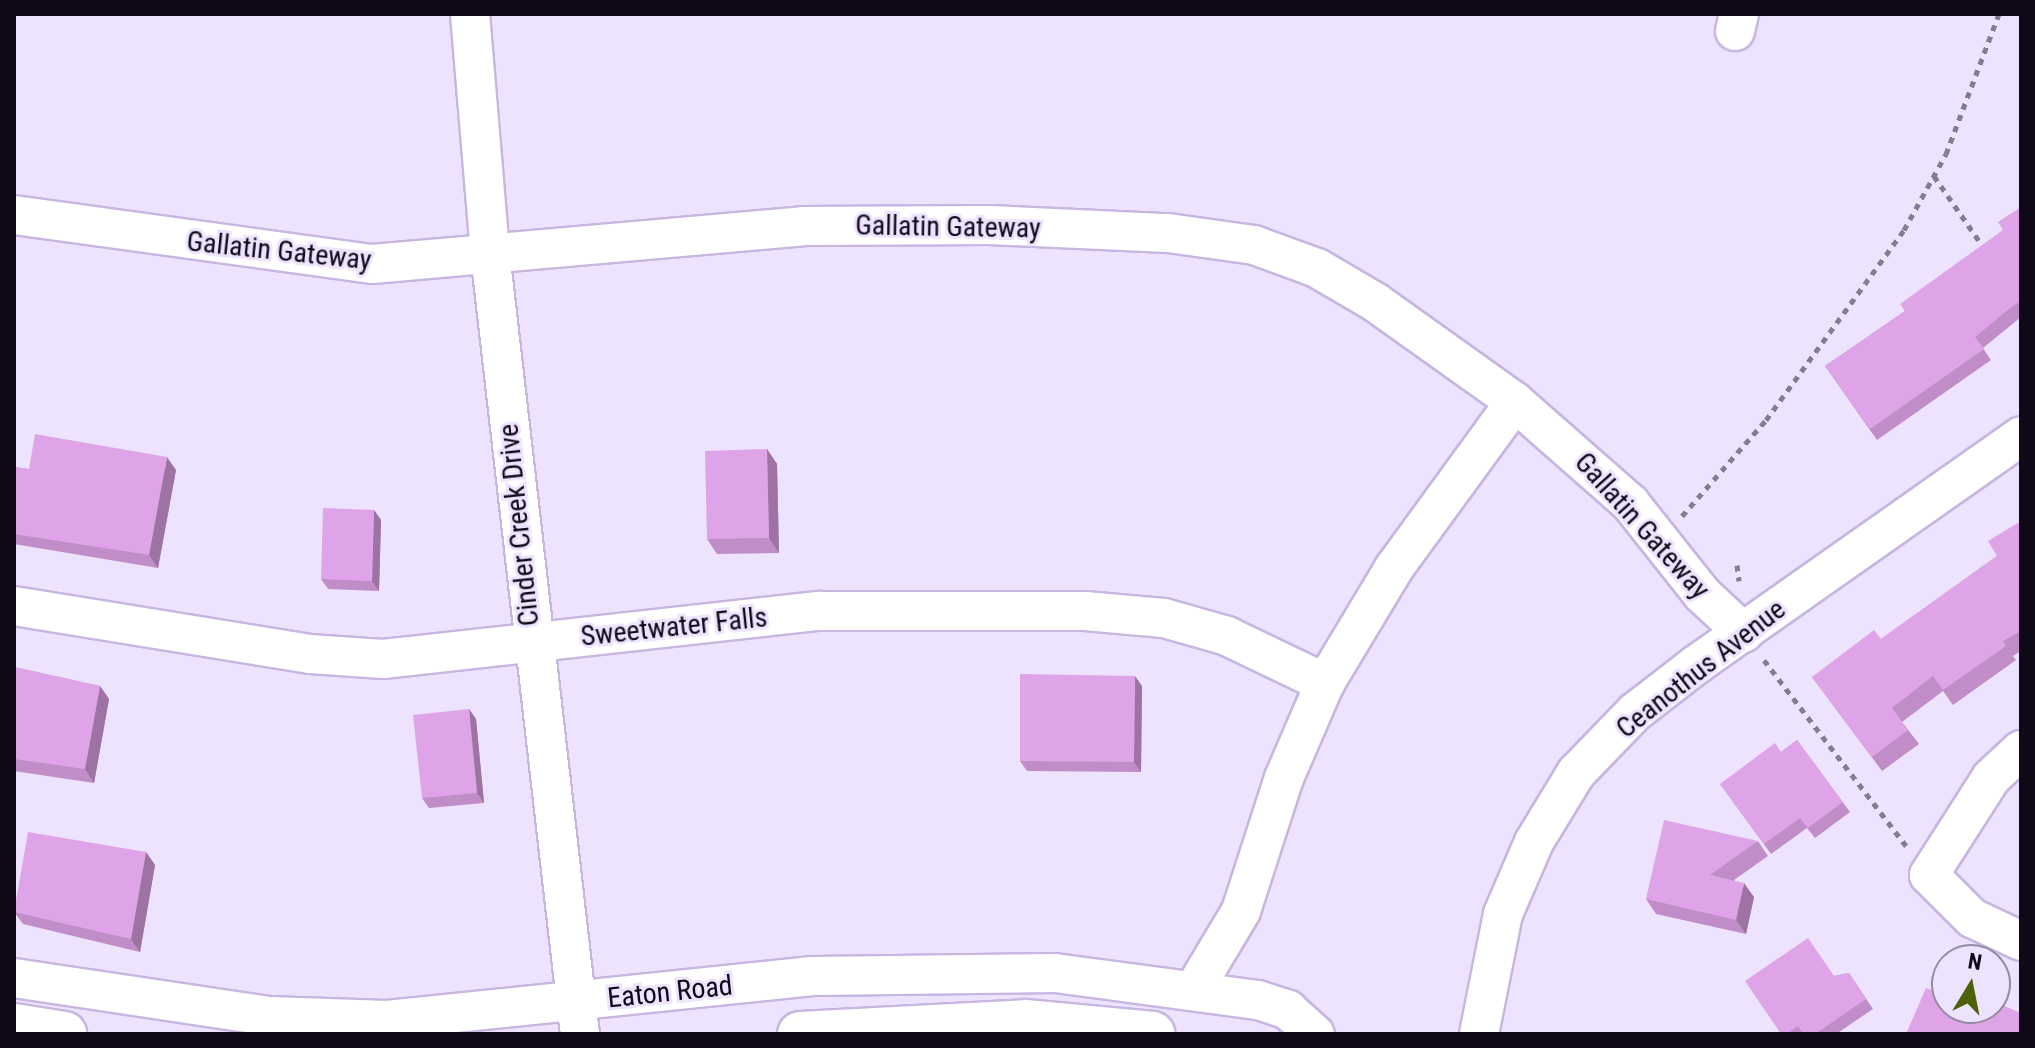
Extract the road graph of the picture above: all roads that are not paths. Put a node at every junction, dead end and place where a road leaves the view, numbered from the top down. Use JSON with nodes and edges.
{"nodes":[{"id":1,"x":470,"y":14,"type":"edge"},
{"id":2,"x":14,"y":215,"type":"edge"},
{"id":3,"x":490,"y":253,"type":"junction"},
{"id":4,"x":1515,"y":402,"type":"junction"},
{"id":5,"x":2021,"y":436,"type":"edge"},
{"id":6,"x":14,"y":606,"type":"edge"},
{"id":7,"x":1744,"y":633,"type":"junction"},
{"id":8,"x":532,"y":644,"type":"junction"},
{"id":9,"x":1325,"y":683,"type":"junction"},
{"id":10,"x":2021,"y":750,"type":"edge"},
{"id":11,"x":2021,"y":941,"type":"edge"},
{"id":12,"x":14,"y":978,"type":"edge"},
{"id":13,"x":1195,"y":988,"type":"junction"},
{"id":14,"x":578,"y":1018,"type":"edge"},
{"id":15,"x":14,"y":1026,"type":"edge"},
{"id":16,"x":64,"y":1034,"type":"edge"},
{"id":17,"x":800,"y":1034,"type":"edge"},
{"id":18,"x":1152,"y":1034,"type":"edge"},
{"id":19,"x":1315,"y":1034,"type":"edge"},
{"id":20,"x":1479,"y":1034,"type":"edge"}],
"edges":[{"from":1,"to":3,"type":"street","name":"Cinder Creek Drive"},
{"from":2,"to":3,"type":"street","name":"Gallatin Gateway"},
{"from":3,"to":4,"type":"street","name":"Gallatin Gateway"},
{"from":3,"to":8,"type":"street","name":"Cinder Creek Drive"},
{"from":4,"to":7,"type":"street","name":"Gallatin Gateway"},
{"from":4,"to":9,"type":"street"},
{"from":5,"to":7,"type":"street","name":"Ceanothus Avenue"},
{"from":6,"to":8,"type":"street","name":"Sweetwater Falls"},
{"from":7,"to":20,"type":"street","name":"Ceanothus Avenue"},
{"from":8,"to":9,"type":"street","name":"Sweetwater Falls"},
{"from":8,"to":14,"type":"street","name":"Cinder Creek Drive"},
{"from":9,"to":13,"type":"street"},
{"from":10,"to":11,"type":"street"},
{"from":12,"to":14,"type":"street","name":"Eaton Road"},
{"from":13,"to":14,"type":"street","name":"Eaton Road"},
{"from":13,"to":19,"type":"street","name":"Eaton Road"},
{"from":15,"to":16,"type":"street"},
{"from":17,"to":18,"type":"street"}]}
